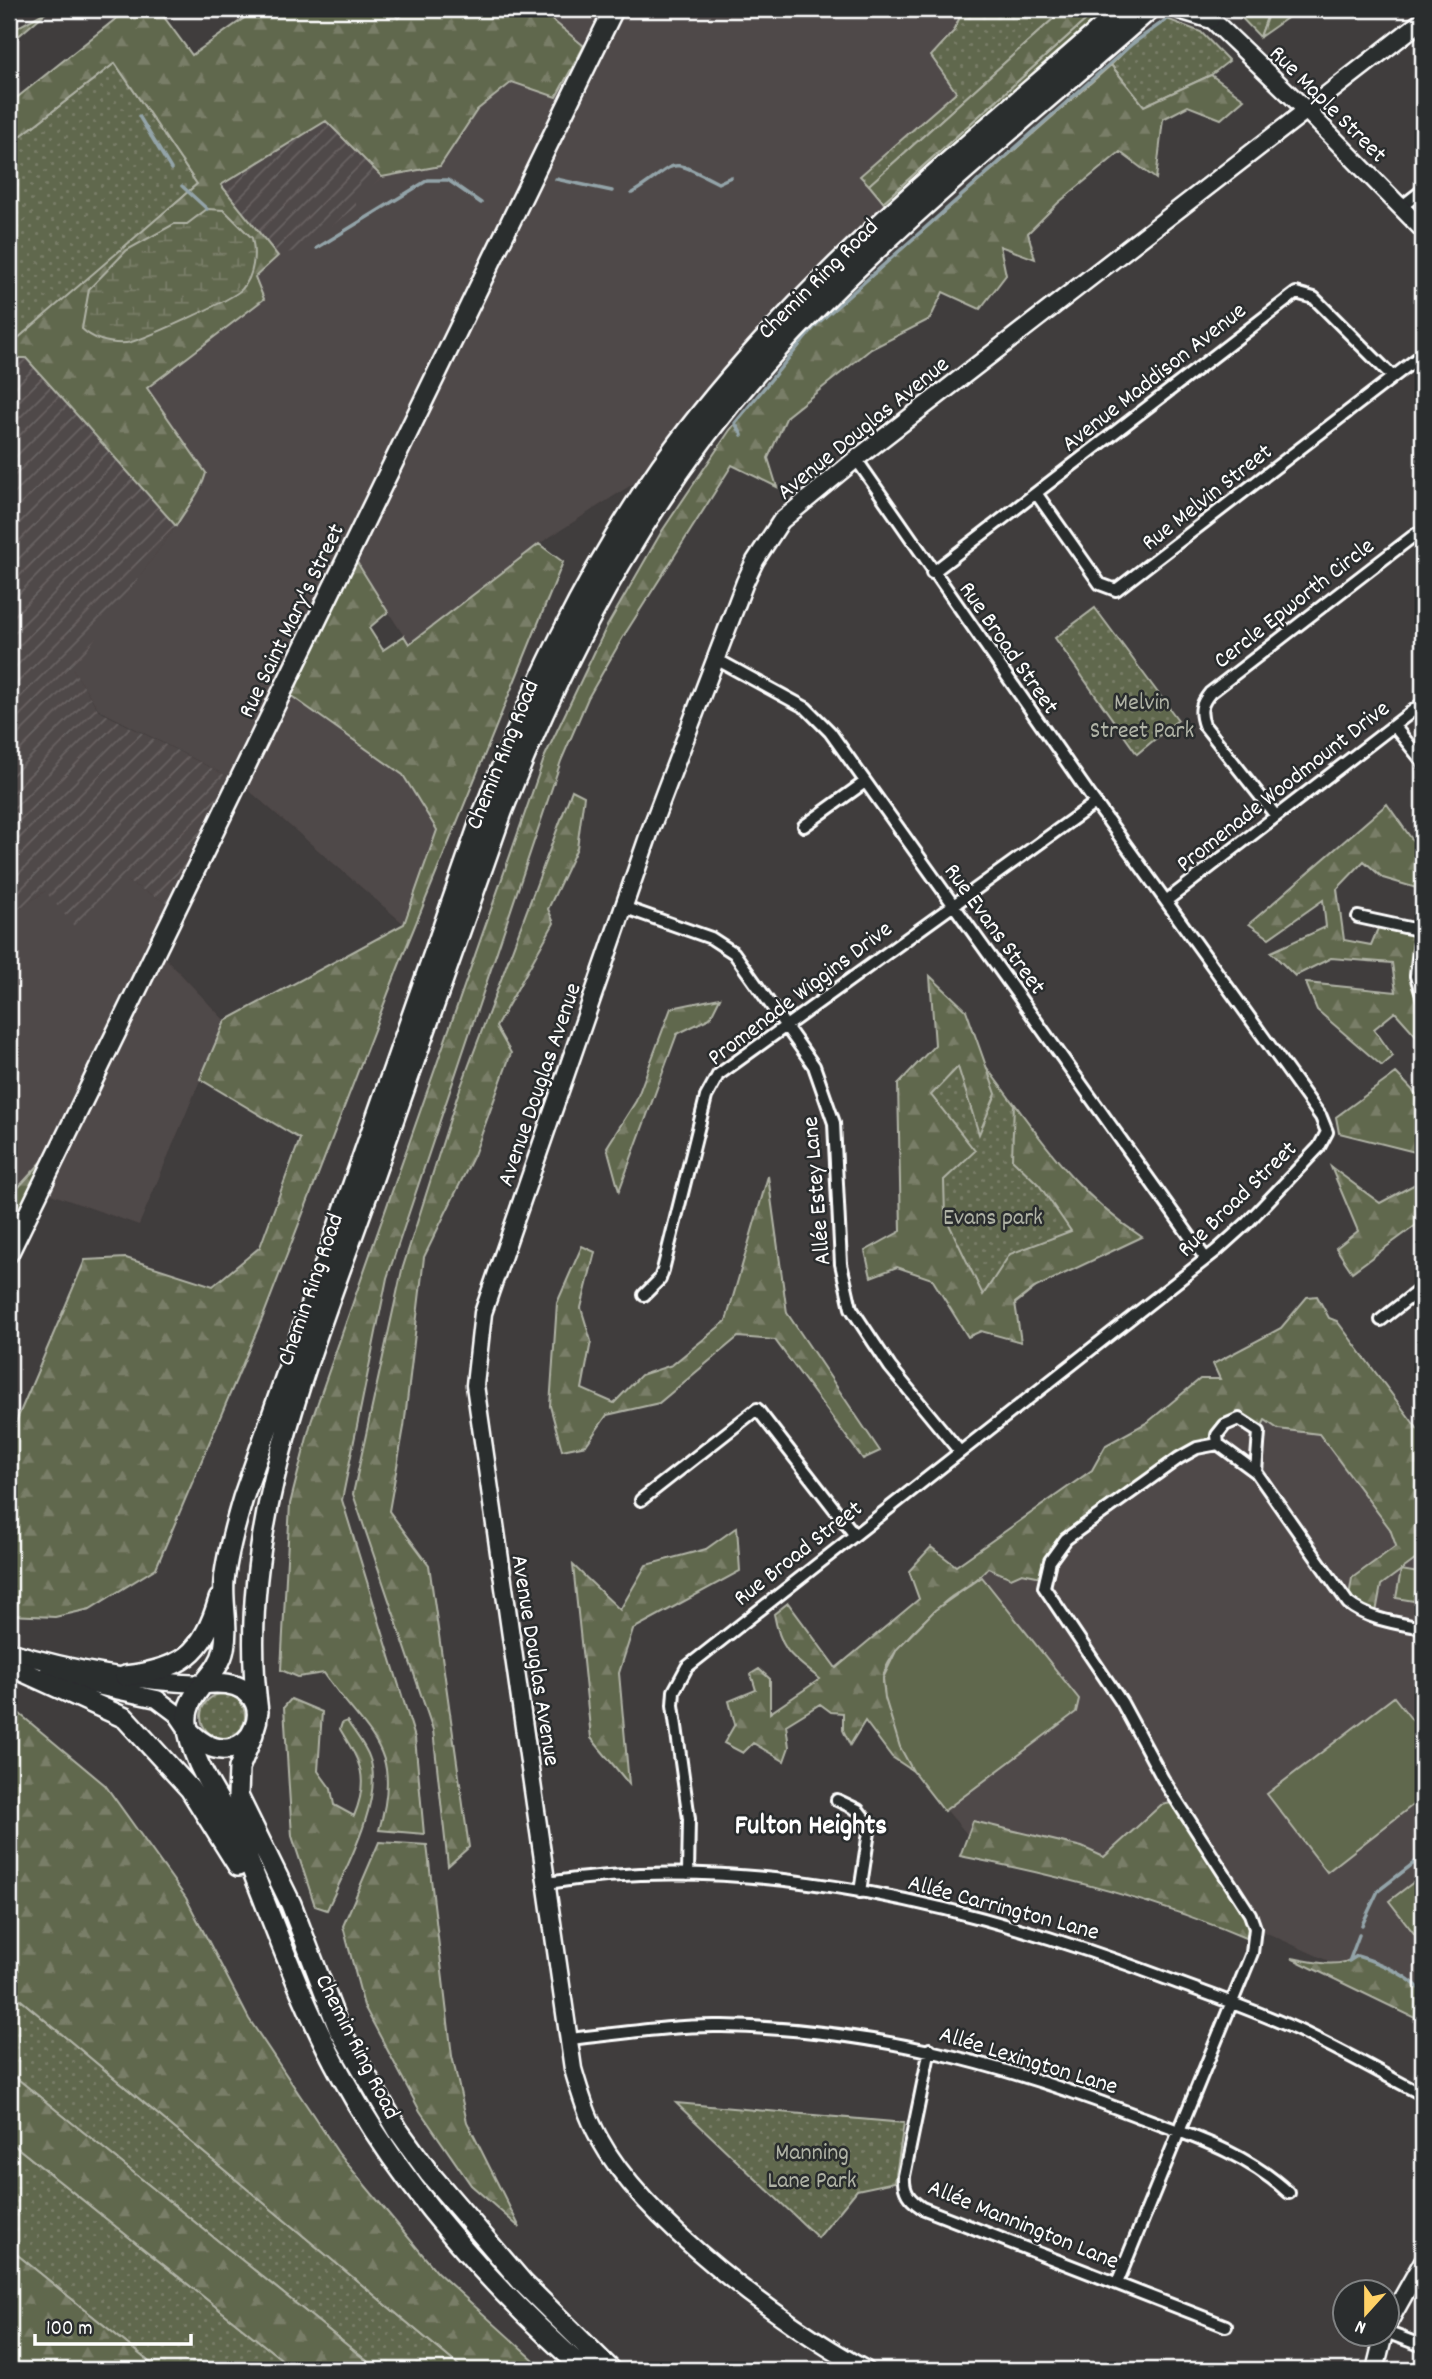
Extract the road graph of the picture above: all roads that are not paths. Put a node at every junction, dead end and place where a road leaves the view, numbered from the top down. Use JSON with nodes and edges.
{"nodes":[{"id":1,"x":614,"y":9,"type":"edge"},
{"id":2,"x":1123,"y":9,"type":"edge"},
{"id":3,"x":1181,"y":9,"type":"edge"},
{"id":4,"x":1151,"y":11,"type":"edge"},
{"id":5,"x":1206,"y":12,"type":"edge"},
{"id":6,"x":1423,"y":20,"type":"edge"},
{"id":7,"x":1305,"y":110,"type":"junction"},
{"id":8,"x":1423,"y":190,"type":"edge"},
{"id":9,"x":1401,"y":207,"type":"junction"},
{"id":10,"x":1423,"y":230,"type":"edge"},
{"id":11,"x":1423,"y":354,"type":"edge"},
{"id":12,"x":1393,"y":377,"type":"junction"},
{"id":13,"x":856,"y":459,"type":"junction"},
{"id":14,"x":1036,"y":493,"type":"junction"},
{"id":15,"x":1423,"y":532,"type":"edge"},
{"id":16,"x":932,"y":573,"type":"junction"},
{"id":17,"x":716,"y":659,"type":"junction"},
{"id":18,"x":1423,"y":703,"type":"edge"},
{"id":19,"x":1394,"y":726,"type":"junction"},
{"id":20,"x":1423,"y":762,"type":"edge"},
{"id":21,"x":865,"y":782,"type":"junction"},
{"id":22,"x":1095,"y":803,"type":"junction"},
{"id":23,"x":1276,"y":816,"type":"junction"},
{"id":24,"x":804,"y":825,"type":"dead end"},
{"id":25,"x":1166,"y":901,"type":"junction"},
{"id":26,"x":953,"y":904,"type":"junction"},
{"id":27,"x":623,"y":907,"type":"junction"},
{"id":28,"x":1359,"y":917,"type":"dead end"},
{"id":29,"x":1422,"y":931,"type":"edge"},
{"id":30,"x":1423,"y":999,"type":"edge"},
{"id":31,"x":786,"y":1024,"type":"junction"},
{"id":32,"x":9,"y":1253,"type":"edge"},
{"id":33,"x":1206,"y":1259,"type":"junction"},
{"id":34,"x":1423,"y":1287,"type":"edge"},
{"id":35,"x":644,"y":1295,"type":"dead end"},
{"id":36,"x":1381,"y":1320,"type":"dead end"},
{"id":37,"x":1218,"y":1444,"type":"junction"},
{"id":38,"x":960,"y":1452,"type":"junction"},
{"id":39,"x":1256,"y":1472,"type":"junction"},
{"id":40,"x":641,"y":1500,"type":"dead end"},
{"id":41,"x":854,"y":1534,"type":"junction"},
{"id":42,"x":224,"y":1581,"type":"junction"},
{"id":43,"x":1423,"y":1628,"type":"edge"},
{"id":44,"x":10,"y":1661,"type":"edge"},
{"id":45,"x":125,"y":1676,"type":"junction"},
{"id":46,"x":203,"y":1684,"type":"junction"},
{"id":47,"x":258,"y":1712,"type":"junction"},
{"id":48,"x":188,"y":1730,"type":"junction"},
{"id":49,"x":253,"y":1734,"type":"junction"},
{"id":50,"x":837,"y":1800,"type":"dead end"},
{"id":51,"x":688,"y":1874,"type":"junction"},
{"id":52,"x":547,"y":1883,"type":"junction"},
{"id":53,"x":860,"y":1892,"type":"junction"},
{"id":54,"x":301,"y":1992,"type":"junction"},
{"id":55,"x":1232,"y":2003,"type":"junction"},
{"id":56,"x":569,"y":2039,"type":"junction"},
{"id":57,"x":930,"y":2049,"type":"junction"},
{"id":58,"x":1423,"y":2095,"type":"edge"},
{"id":59,"x":1178,"y":2131,"type":"junction"},
{"id":60,"x":1289,"y":2193,"type":"dead end"},
{"id":61,"x":1423,"y":2261,"type":"edge"},
{"id":62,"x":1117,"y":2283,"type":"junction"},
{"id":63,"x":1400,"y":2303,"type":"edge"},
{"id":64,"x":1226,"y":2326,"type":"dead end"},
{"id":65,"x":1400,"y":2338,"type":"edge"},
{"id":66,"x":1423,"y":2346,"type":"edge"},
{"id":67,"x":1381,"y":2348,"type":"edge"},
{"id":68,"x":586,"y":2370,"type":"edge"},
{"id":69,"x":611,"y":2370,"type":"edge"},
{"id":70,"x":866,"y":2370,"type":"edge"},
{"id":71,"x":1375,"y":2370,"type":"edge"}],
"edges":[{"from":1,"to":32,"type":"main road","name":"Rue Saint Mary's Street"},
{"from":2,"to":42,"type":"highway","name":"Chemin Ring Road"},
{"from":3,"to":5,"type":"highway"},
{"from":4,"to":47,"type":"highway","name":"Chemin Ring Road"},
{"from":5,"to":7,"type":"street","name":"Rue Maple Street"},
{"from":6,"to":7,"type":"street","name":"Avenue Douglas Avenue"},
{"from":7,"to":9,"type":"street","name":"Rue Maple Street"},
{"from":7,"to":13,"type":"street","name":"Avenue Douglas Avenue"},
{"from":8,"to":9,"type":"street"},
{"from":9,"to":10,"type":"street","name":"Rue Maple Street"},
{"from":11,"to":12,"type":"street","name":"Rue Melvin Street"},
{"from":12,"to":14,"type":"street","name":"Avenue Maddison Avenue"},
{"from":12,"to":14,"type":"street","name":"Rue Melvin Street"},
{"from":13,"to":16,"type":"street","name":"Rue Broad Street"},
{"from":13,"to":17,"type":"street","name":"Avenue Douglas Avenue"},
{"from":14,"to":16,"type":"street","name":"Avenue Maddison Avenue"},
{"from":15,"to":23,"type":"street","name":"Cercle Epworth Circle"},
{"from":16,"to":22,"type":"street","name":"Rue Broad Street"},
{"from":17,"to":21,"type":"street","name":"Rue Evans Street"},
{"from":17,"to":27,"type":"street","name":"Avenue Douglas Avenue"},
{"from":18,"to":19,"type":"street","name":"Promenade Woodmount Drive"},
{"from":19,"to":20,"type":"street"},
{"from":19,"to":23,"type":"street","name":"Promenade Woodmount Drive"},
{"from":21,"to":24,"type":"street"},
{"from":21,"to":26,"type":"street","name":"Rue Evans Street"},
{"from":22,"to":25,"type":"street","name":"Rue Broad Street"},
{"from":22,"to":26,"type":"street","name":"Promenade Wiggins Drive"},
{"from":23,"to":25,"type":"street","name":"Promenade Woodmount Drive"},
{"from":25,"to":33,"type":"street","name":"Rue Broad Street"},
{"from":26,"to":31,"type":"street","name":"Promenade Wiggins Drive"},
{"from":26,"to":33,"type":"street","name":"Rue Evans Street"},
{"from":27,"to":31,"type":"street","name":"Allée Estey Lane"},
{"from":27,"to":52,"type":"street","name":"Avenue Douglas Avenue"},
{"from":28,"to":29,"type":"street"},
{"from":29,"to":30,"type":"street"},
{"from":31,"to":35,"type":"street","name":"Promenade Wiggins Drive"},
{"from":31,"to":38,"type":"street","name":"Allée Estey Lane"},
{"from":33,"to":38,"type":"street","name":"Rue Broad Street"},
{"from":34,"to":36,"type":"street"},
{"from":37,"to":39,"type":"street"},
{"from":37,"to":39,"type":"street"},
{"from":37,"to":55,"type":"street"},
{"from":38,"to":41,"type":"street","name":"Rue Broad Street"},
{"from":39,"to":43,"type":"street"},
{"from":40,"to":41,"type":"street"},
{"from":41,"to":51,"type":"street","name":"Rue Broad Street"},
{"from":42,"to":45,"type":"highway"},
{"from":42,"to":46,"type":"highway","name":"Chemin Ring Road"},
{"from":44,"to":45,"type":"street"},
{"from":44,"to":48,"type":"street"},
{"from":44,"to":54,"type":"highway"},
{"from":45,"to":46,"type":"street"},
{"from":46,"to":47,"type":"highway"},
{"from":46,"to":48,"type":"highway"},
{"from":47,"to":49,"type":"highway"},
{"from":48,"to":49,"type":"highway"},
{"from":48,"to":54,"type":"highway","name":"Chemin Ring Road"},
{"from":49,"to":69,"type":"highway","name":"Chemin Ring Road"},
{"from":50,"to":53,"type":"street"},
{"from":51,"to":52,"type":"street","name":"Allée Carrington Lane"},
{"from":51,"to":53,"type":"street","name":"Allée Carrington Lane"},
{"from":52,"to":56,"type":"street","name":"Avenue Douglas Avenue"},
{"from":53,"to":55,"type":"street","name":"Allée Carrington Lane"},
{"from":54,"to":68,"type":"highway","name":"Chemin Ring Road"},
{"from":55,"to":58,"type":"street","name":"Allée Carrington Lane"},
{"from":55,"to":59,"type":"street"},
{"from":56,"to":57,"type":"street","name":"Allée Lexington Lane"},
{"from":56,"to":70,"type":"street","name":"Avenue Douglas Avenue"},
{"from":57,"to":59,"type":"street","name":"Allée Lexington Lane"},
{"from":57,"to":62,"type":"street","name":"Allée Mannington Lane"},
{"from":59,"to":60,"type":"street","name":"Allée Lexington Lane"},
{"from":59,"to":62,"type":"street"},
{"from":61,"to":63,"type":"street"},
{"from":62,"to":64,"type":"street","name":"Allée Mannington Lane"},
{"from":65,"to":66,"type":"street"},
{"from":67,"to":71,"type":"street"}]}
